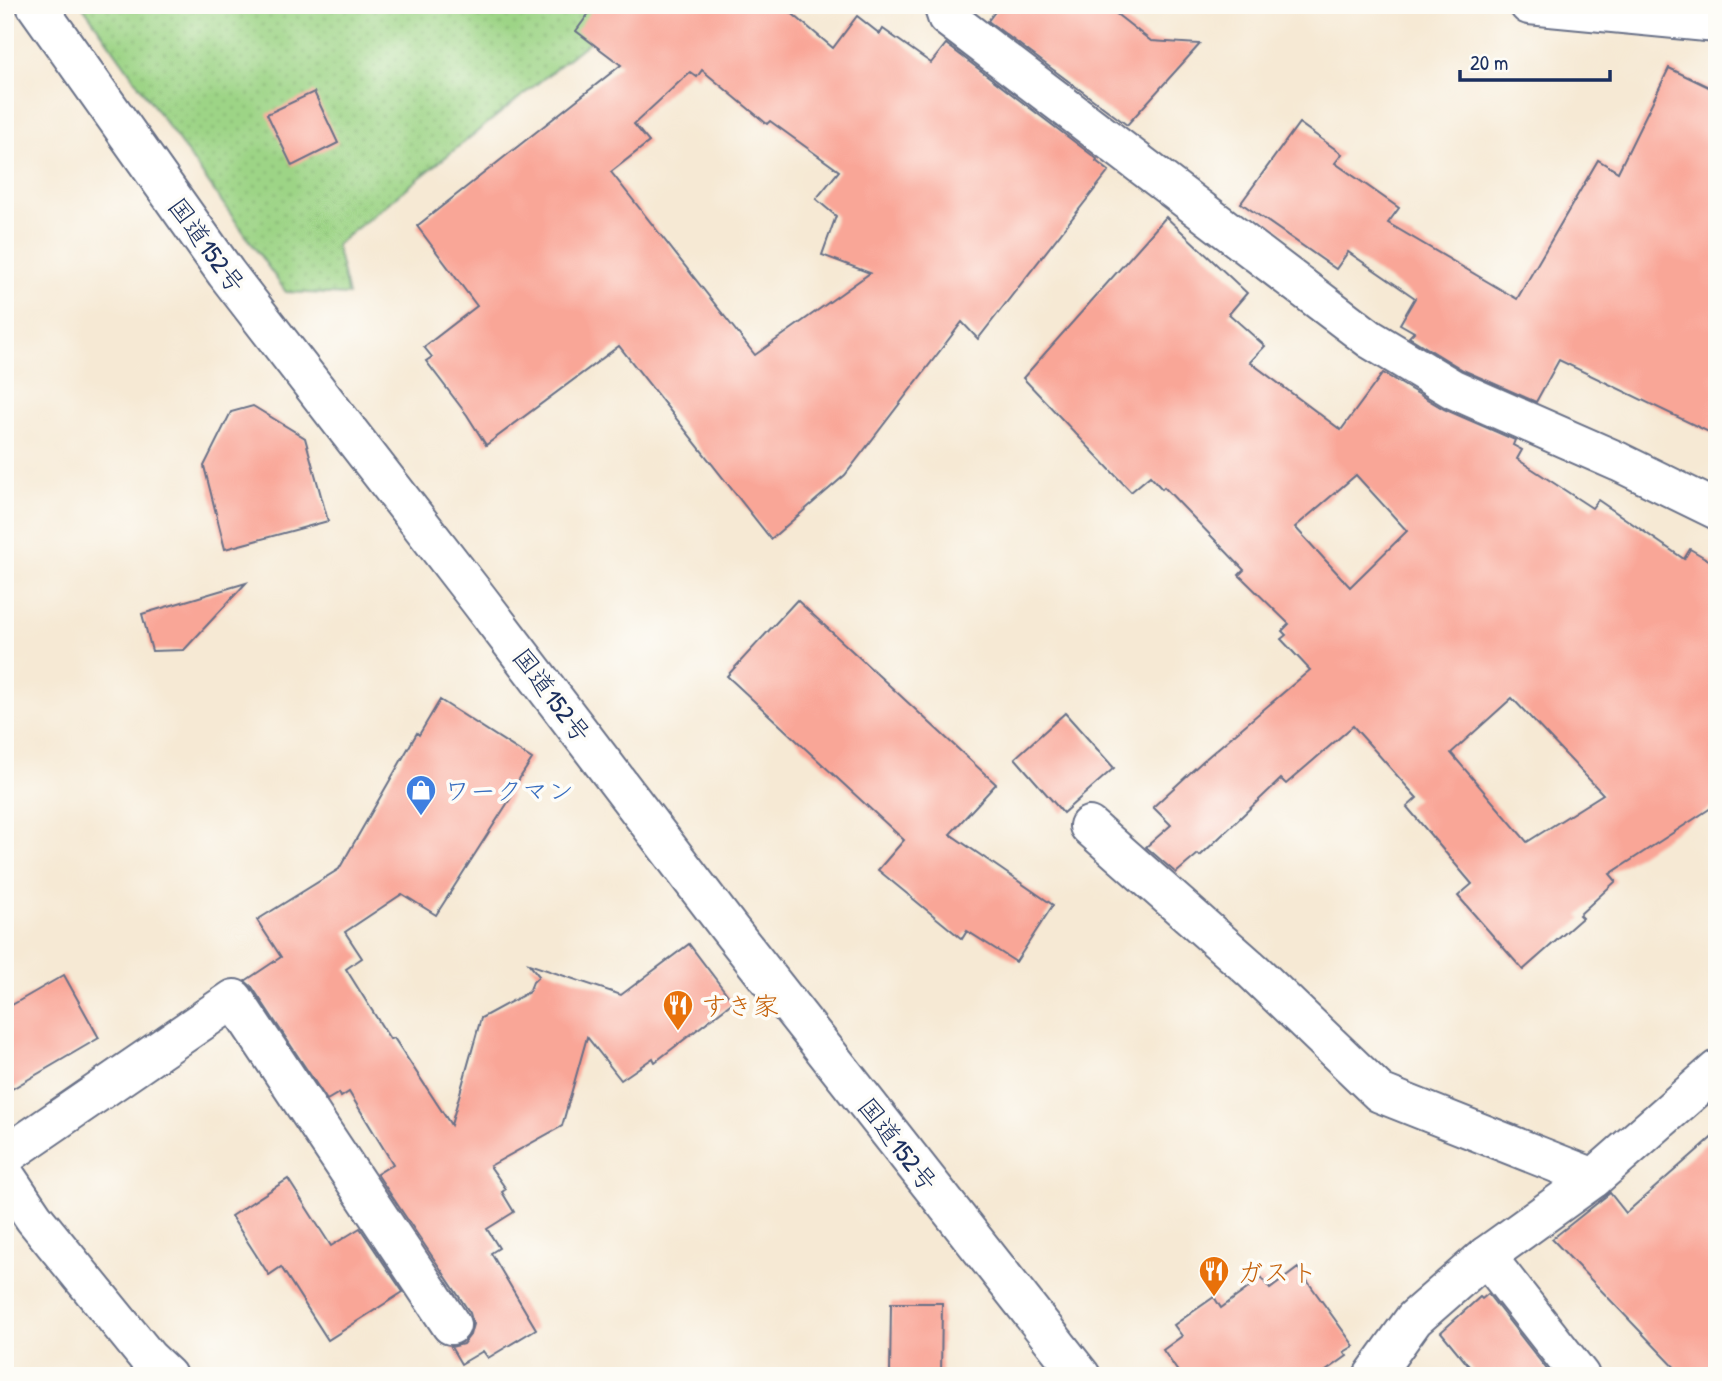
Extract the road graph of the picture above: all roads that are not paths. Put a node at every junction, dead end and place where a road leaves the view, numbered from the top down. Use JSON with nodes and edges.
{"nodes":[{"id":1,"x":36,"y":5,"type":"edge"},
{"id":2,"x":943,"y":5,"type":"edge"},
{"id":3,"x":1529,"y":5,"type":"edge"},
{"id":4,"x":1717,"y":23,"type":"edge"},
{"id":5,"x":1717,"y":510,"type":"edge"},
{"id":6,"x":1088,"y":826,"type":"dead end"},
{"id":7,"x":1717,"y":1070,"type":"edge"},
{"id":8,"x":5,"y":1156,"type":"edge"},
{"id":9,"x":5,"y":1175,"type":"edge"},
{"id":10,"x":1594,"y":1178,"type":"junction"},
{"id":11,"x":1486,"y":1256,"type":"junction"},
{"id":12,"x":451,"y":1325,"type":"dead end"},
{"id":13,"x":167,"y":1376,"type":"edge"},
{"id":14,"x":1081,"y":1376,"type":"edge"},
{"id":15,"x":1373,"y":1376,"type":"edge"},
{"id":16,"x":1580,"y":1376,"type":"edge"}],
"edges":[{"from":1,"to":14,"type":"main road","name":"国道152号"},
{"from":2,"to":5,"type":"main road"},
{"from":3,"to":4,"type":"main road"},
{"from":6,"to":10,"type":"main road"},
{"from":7,"to":10,"type":"main road"},
{"from":8,"to":12,"type":"main road"},
{"from":9,"to":13,"type":"main road"},
{"from":10,"to":11,"type":"main road"},
{"from":11,"to":15,"type":"main road"},
{"from":11,"to":16,"type":"main road"}]}
